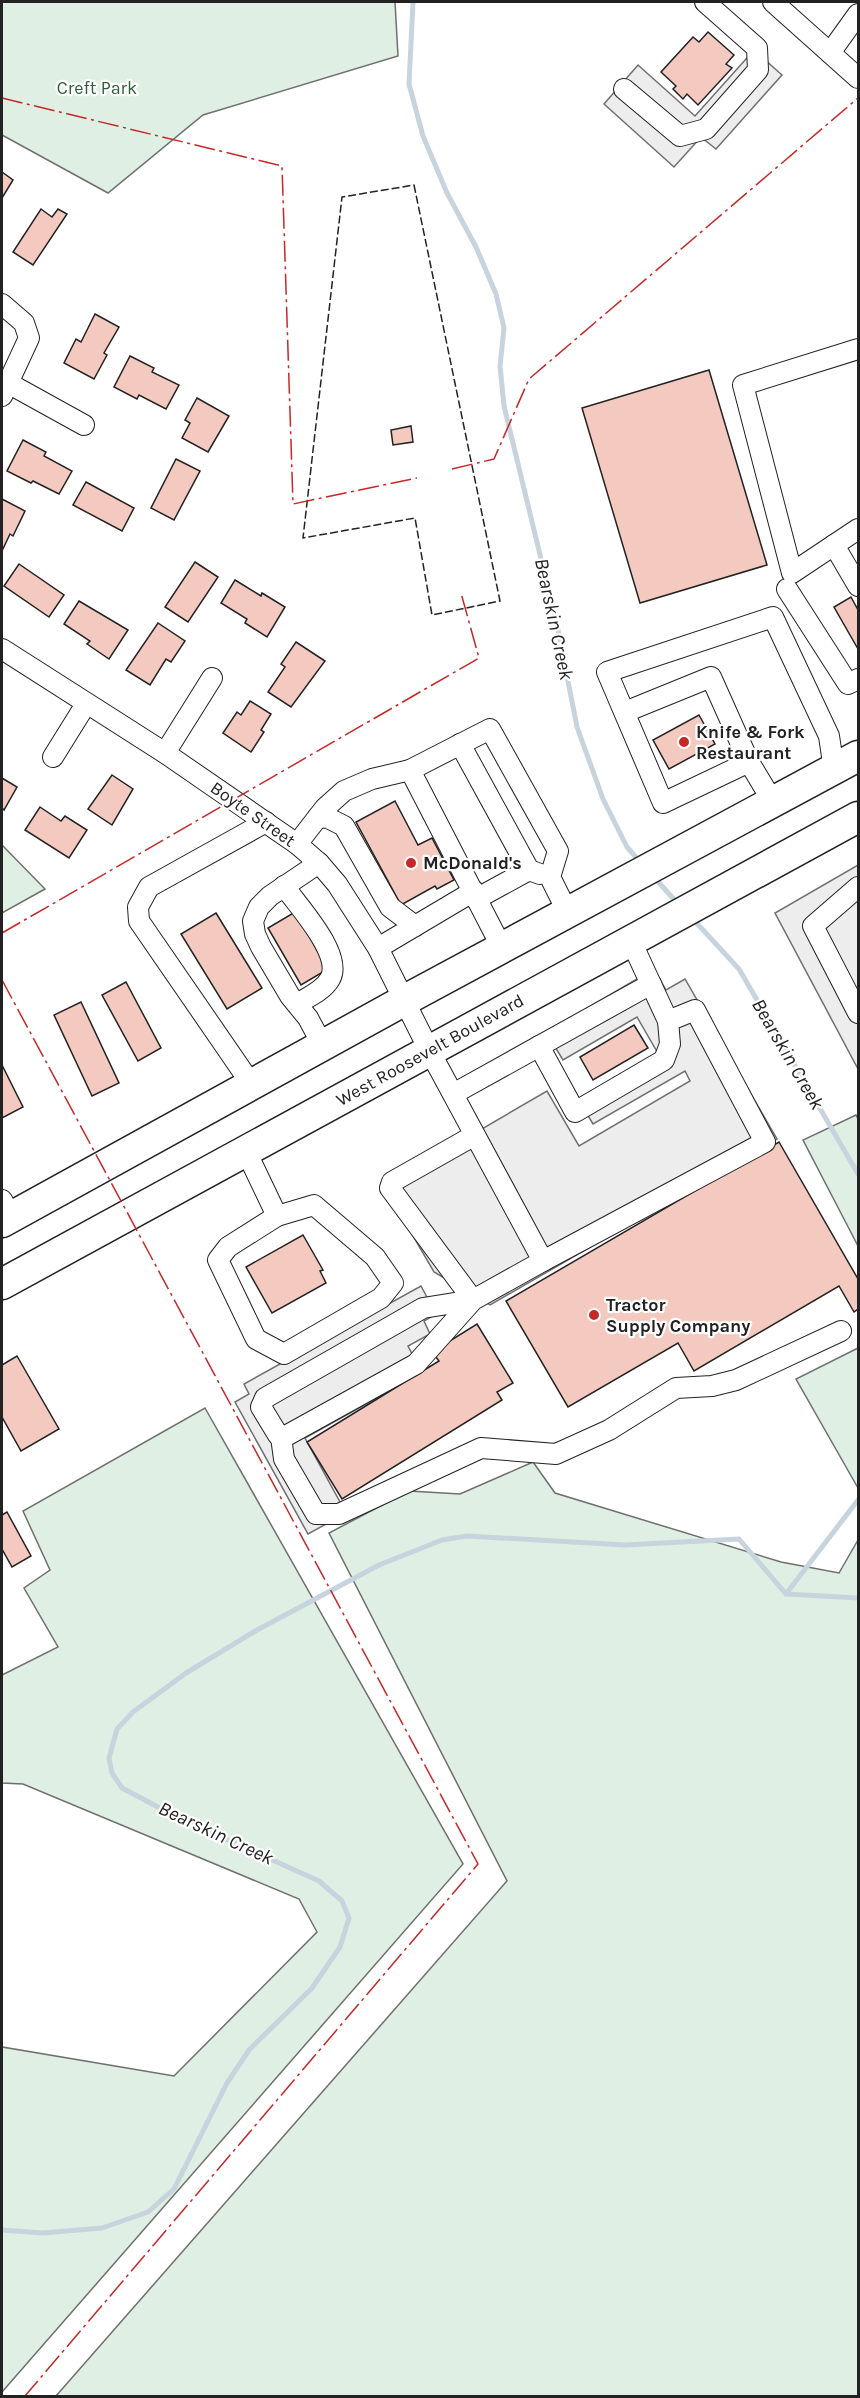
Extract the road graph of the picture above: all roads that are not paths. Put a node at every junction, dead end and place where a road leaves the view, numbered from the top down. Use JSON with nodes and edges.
{"nodes":[{"id":1,"x":705,"y":2,"type":"edge"},
{"id":2,"x":773,"y":2,"type":"edge"},
{"id":3,"x":858,"y":14,"type":"edge"},
{"id":4,"x":830,"y":52,"type":"junction"},
{"id":5,"x":858,"y":78,"type":"edge"},
{"id":6,"x":624,"y":89,"type":"dead end"},
{"id":7,"x":2,"y":303,"type":"edge"},
{"id":8,"x":858,"y":349,"type":"edge"},
{"id":9,"x":5,"y":389,"type":"edge"},
{"id":10,"x":84,"y":424,"type":"dead end"},
{"id":11,"x":858,"y":529,"type":"edge"},
{"id":12,"x":834,"y":544,"type":"junction"},
{"id":13,"x":790,"y":581,"type":"junction"},
{"id":14,"x":858,"y":586,"type":"edge"},
{"id":15,"x":773,"y":617,"type":"junction"},
{"id":16,"x":2,"y":649,"type":"edge"},
{"id":17,"x":212,"y":678,"type":"dead end"},
{"id":18,"x":858,"y":679,"type":"edge"},
{"id":19,"x":86,"y":704,"type":"junction"},
{"id":20,"x":625,"y":712,"type":"junction"},
{"id":21,"x":460,"y":744,"type":"junction"},
{"id":22,"x":165,"y":753,"type":"junction"},
{"id":23,"x":53,"y":757,"type":"dead end"},
{"id":24,"x":849,"y":761,"type":"edge"},
{"id":25,"x":749,"y":762,"type":"junction"},
{"id":26,"x":410,"y":770,"type":"junction"},
{"id":27,"x":354,"y":787,"type":"junction"},
{"id":28,"x":773,"y":802,"type":"junction"},
{"id":29,"x":318,"y":817,"type":"junction"},
{"id":30,"x":858,"y":817,"type":"edge"},
{"id":31,"x":266,"y":822,"type":"junction"},
{"id":32,"x":344,"y":825,"type":"junction"},
{"id":33,"x":297,"y":844,"type":"junction"},
{"id":34,"x":319,"y":863,"type":"junction"},
{"id":35,"x":529,"y":870,"type":"junction"},
{"id":36,"x":550,"y":877,"type":"junction"},
{"id":37,"x":284,"y":886,"type":"junction"},
{"id":38,"x":858,"y":886,"type":"edge"},
{"id":39,"x":475,"y":895,"type":"junction"},
{"id":40,"x":575,"y":910,"type":"junction"},
{"id":41,"x":415,"y":926,"type":"junction"},
{"id":42,"x":634,"y":939,"type":"junction"},
{"id":43,"x":378,"y":948,"type":"junction"},
{"id":44,"x":502,"y":948,"type":"junction"},
{"id":45,"x":651,"y":984,"type":"junction"},
{"id":46,"x":405,"y":1000,"type":"junction"},
{"id":47,"x":297,"y":1004,"type":"junction"},
{"id":48,"x":858,"y":1013,"type":"edge"},
{"id":49,"x":668,"y":1021,"type":"junction"},
{"id":50,"x":323,"y":1046,"type":"junction"},
{"id":51,"x":539,"y":1046,"type":"junction"},
{"id":52,"x":429,"y":1050,"type":"junction"},
{"id":53,"x":252,"y":1085,"type":"junction"},
{"id":54,"x":453,"y":1094,"type":"junction"},
{"id":55,"x":475,"y":1135,"type":"junction"},
{"id":56,"x":246,"y":1151,"type":"junction"},
{"id":57,"x":5,"y":1213,"type":"edge"},
{"id":58,"x":277,"y":1216,"type":"junction"},
{"id":59,"x":543,"y":1262,"type":"junction"},
{"id":60,"x":2,"y":1284,"type":"edge"},
{"id":61,"x":473,"y":1300,"type":"junction"},
{"id":62,"x":841,"y":1331,"type":"dead end"},
{"id":63,"x":281,"y":1437,"type":"junction"}],
"edges":[{"from":1,"to":6,"type":"street"},
{"from":2,"to":4,"type":"street"},
{"from":3,"to":4,"type":"street"},
{"from":4,"to":5,"type":"street"},
{"from":7,"to":9,"type":"street"},
{"from":8,"to":13,"type":"street"},
{"from":9,"to":10,"type":"street"},
{"from":11,"to":12,"type":"street"},
{"from":12,"to":13,"type":"street"},
{"from":12,"to":14,"type":"street"},
{"from":13,"to":15,"type":"street"},
{"from":13,"to":18,"type":"street"},
{"from":15,"to":20,"type":"street"},
{"from":15,"to":24,"type":"street"},
{"from":16,"to":19,"type":"street","name":"Boyte Street"},
{"from":17,"to":22,"type":"street"},
{"from":19,"to":22,"type":"street","name":"Boyte Street"},
{"from":19,"to":23,"type":"street"},
{"from":20,"to":25,"type":"street"},
{"from":20,"to":25,"type":"street"},
{"from":21,"to":26,"type":"street"},
{"from":21,"to":35,"type":"street"},
{"from":21,"to":36,"type":"street"},
{"from":22,"to":31,"type":"street","name":"Boyte Street"},
{"from":24,"to":28,"type":"highway"},
{"from":25,"to":28,"type":"street"},
{"from":26,"to":27,"type":"street"},
{"from":26,"to":39,"type":"street"},
{"from":27,"to":29,"type":"street"},
{"from":27,"to":32,"type":"street"},
{"from":28,"to":40,"type":"highway"},
{"from":29,"to":32,"type":"street"},
{"from":29,"to":33,"type":"street"},
{"from":30,"to":42,"type":"highway","name":"West Roosevelt Boulevard"},
{"from":31,"to":33,"type":"street","name":"Boyte Street"},
{"from":31,"to":53,"type":"street"},
{"from":32,"to":41,"type":"street"},
{"from":33,"to":34,"type":"street","name":"Boyte Street"},
{"from":34,"to":37,"type":"street"},
{"from":34,"to":43,"type":"street","name":"Boyte Street"},
{"from":35,"to":36,"type":"street"},
{"from":35,"to":39,"type":"street"},
{"from":36,"to":40,"type":"street"},
{"from":37,"to":47,"type":"street"},
{"from":37,"to":47,"type":"street"},
{"from":38,"to":48,"type":"street"},
{"from":39,"to":41,"type":"street"},
{"from":39,"to":44,"type":"street"},
{"from":40,"to":44,"type":"highway"},
{"from":41,"to":43,"type":"street"},
{"from":42,"to":45,"type":"street"},
{"from":42,"to":52,"type":"highway","name":"West Roosevelt Boulevard"},
{"from":43,"to":46,"type":"street","name":"Boyte Street"},
{"from":44,"to":46,"type":"highway"},
{"from":45,"to":49,"type":"street"},
{"from":45,"to":51,"type":"street"},
{"from":46,"to":50,"type":"highway"},
{"from":46,"to":52,"type":"street","name":"Boyte Street"},
{"from":47,"to":50,"type":"street"},
{"from":49,"to":51,"type":"street"},
{"from":49,"to":59,"type":"street"},
{"from":50,"to":53,"type":"highway"},
{"from":51,"to":54,"type":"street"},
{"from":52,"to":54,"type":"street","name":"Boyte Street"},
{"from":52,"to":56,"type":"highway","name":"West Roosevelt Boulevard"},
{"from":53,"to":57,"type":"highway"},
{"from":54,"to":55,"type":"street","name":"Boyte Street"},
{"from":55,"to":59,"type":"street","name":"Boyte Street"},
{"from":55,"to":61,"type":"street"},
{"from":56,"to":58,"type":"street"},
{"from":56,"to":60,"type":"highway","name":"West Roosevelt Boulevard"},
{"from":58,"to":58,"type":"street"},
{"from":59,"to":61,"type":"street"},
{"from":61,"to":63,"type":"street"},
{"from":61,"to":63,"type":"street"},
{"from":62,"to":63,"type":"street"}]}
